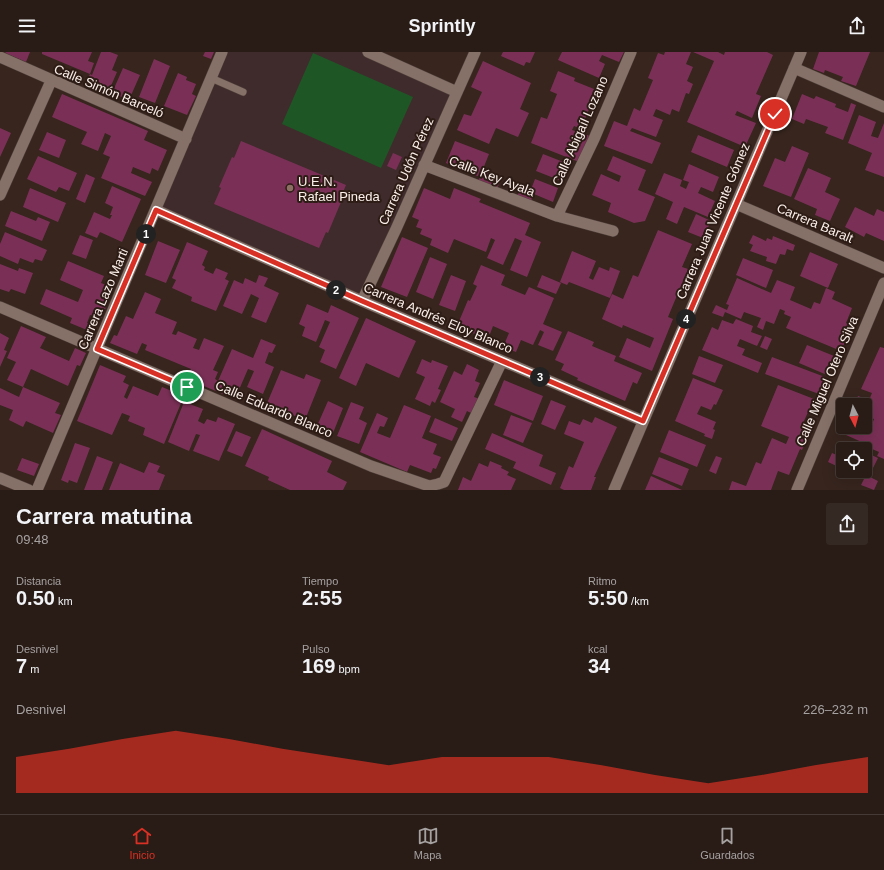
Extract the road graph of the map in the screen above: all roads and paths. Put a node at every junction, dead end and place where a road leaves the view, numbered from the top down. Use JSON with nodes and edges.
{"nodes":[{"id":1,"x":222,"y":52,"type":"edge"},
{"id":2,"x":368,"y":52,"type":"edge"},
{"id":3,"x":475,"y":52,"type":"edge"},
{"id":4,"x":631,"y":52,"type":"edge"},
{"id":5,"x":801,"y":52,"type":"edge"},
{"id":6,"x":0,"y":58,"type":"edge"},
{"id":7,"x":794,"y":68,"type":"junction"},
{"id":8,"x":211,"y":78,"type":"junction"},
{"id":9,"x":51,"y":81,"type":"junction"},
{"id":10,"x":243,"y":92,"type":"dead end"},
{"id":11,"x":457,"y":92,"type":"junction"},
{"id":12,"x":884,"y":107,"type":"edge"},
{"id":13,"x":186,"y":139,"type":"junction"},
{"id":14,"x":424,"y":165,"type":"junction"},
{"id":15,"x":0,"y":195,"type":"edge"},
{"id":16,"x":736,"y":204,"type":"junction"},
{"id":17,"x":156,"y":210,"type":"junction"},
{"id":18,"x":554,"y":214,"type":"junction"},
{"id":19,"x":613,"y":231,"type":"dead end"},
{"id":20,"x":884,"y":268,"type":"edge"},
{"id":21,"x":884,"y":283,"type":"edge"},
{"id":22,"x":362,"y":301,"type":"junction"},
{"id":23,"x":0,"y":307,"type":"edge"},
{"id":24,"x":97,"y":349,"type":"junction"},
{"id":25,"x":502,"y":361,"type":"junction"},
{"id":26,"x":643,"y":421,"type":"junction"},
{"id":27,"x":0,"y":478,"type":"edge"},
{"id":28,"x":428,"y":488,"type":"edge"},
{"id":29,"x":29,"y":490,"type":"edge"},
{"id":30,"x":37,"y":490,"type":"edge"},
{"id":31,"x":614,"y":490,"type":"edge"},
{"id":32,"x":797,"y":490,"type":"edge"}],
"edges":[{"from":1,"to":8,"type":"street","name":"Carrera Lazo Marti"},
{"from":2,"to":11,"type":"street"},
{"from":3,"to":11,"type":"street","name":"Carrera Udón Pérez"},
{"from":4,"to":18,"type":"street","name":"Calle Abigaíl Lozano"},
{"from":5,"to":7,"type":"street","name":"Carrera Juan Vicente Gómez"},
{"from":6,"to":9,"type":"street","name":"Calle Simón Barceló"},
{"from":7,"to":12,"type":"street"},
{"from":7,"to":16,"type":"street","name":"Carrera Juan Vicente Gómez"},
{"from":8,"to":10,"type":"lane"},
{"from":8,"to":13,"type":"street","name":"Carrera Lazo Marti"},
{"from":9,"to":13,"type":"street","name":"Calle Simón Barceló"},
{"from":9,"to":15,"type":"street"},
{"from":11,"to":14,"type":"street","name":"Carrera Udón Pérez"},
{"from":13,"to":17,"type":"street","name":"Carrera Lazo Marti"},
{"from":14,"to":18,"type":"street","name":"Calle Key Ayala"},
{"from":14,"to":22,"type":"street","name":"Carrera Udón Pérez"},
{"from":16,"to":20,"type":"street","name":"Carrera Baralt"},
{"from":16,"to":26,"type":"street","name":"Carrera Juan Vicente Gómez"},
{"from":17,"to":22,"type":"street","name":"Carrera Andrés Eloy Blanco"},
{"from":17,"to":24,"type":"street","name":"Carrera Lazo Marti"},
{"from":18,"to":19,"type":"street","name":"Calle Key Ayala"},
{"from":21,"to":32,"type":"street","name":"Calle Miguel Otero Silva"},
{"from":22,"to":25,"type":"street","name":"Carrera Andrés Eloy Blanco"},
{"from":23,"to":24,"type":"street","name":"Calle Eduardo Blanco"},
{"from":24,"to":28,"type":"street","name":"Calle Eduardo Blanco"},
{"from":24,"to":30,"type":"street","name":"Carrera Lazo Marti"},
{"from":25,"to":26,"type":"street","name":"Carrera Andrés Eloy Blanco"},
{"from":25,"to":28,"type":"street"},
{"from":26,"to":31,"type":"street","name":"Carrera Juan Vicente Gómez"},
{"from":27,"to":29,"type":"street"}]}
